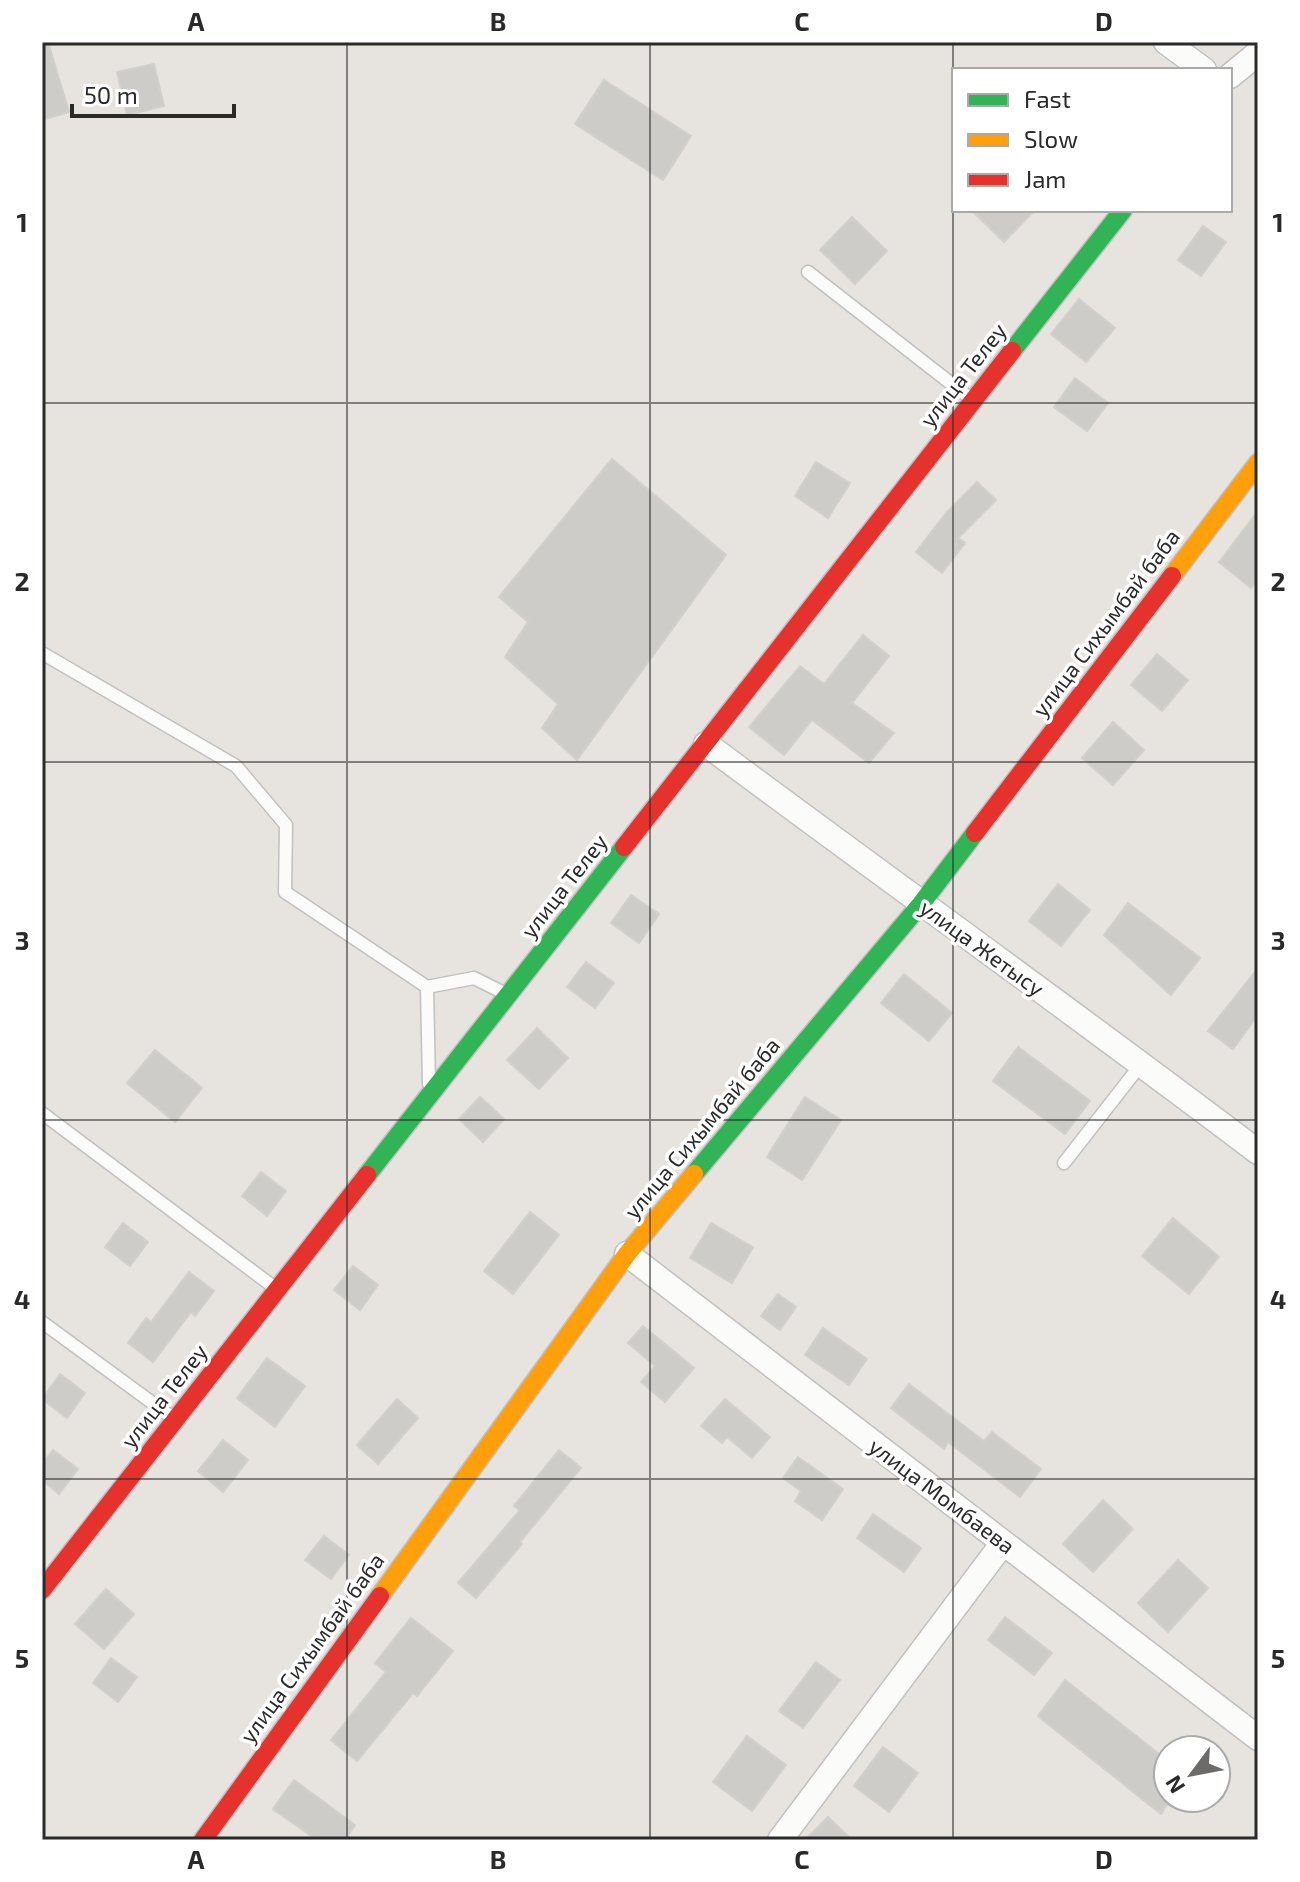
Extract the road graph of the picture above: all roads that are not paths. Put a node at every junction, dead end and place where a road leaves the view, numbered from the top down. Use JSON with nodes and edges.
{"nodes":[{"id":1,"x":1166,"y":42,"type":"edge"},
{"id":2,"x":1258,"y":53,"type":"edge"},
{"id":3,"x":1201,"y":68,"type":"edge"},
{"id":4,"x":1232,"y":74,"type":"edge"},
{"id":5,"x":1121,"y":212,"type":"edge"},
{"id":6,"x":808,"y":272,"type":"dead end"},
{"id":7,"x":974,"y":401,"type":"junction"},
{"id":8,"x":1258,"y":463,"type":"edge"},
{"id":9,"x":42,"y":653,"type":"edge"},
{"id":10,"x":706,"y":744,"type":"junction"},
{"id":11,"x":921,"y":904,"type":"junction"},
{"id":12,"x":427,"y":987,"type":"junction"},
{"id":13,"x":509,"y":996,"type":"junction"},
{"id":14,"x":1142,"y":1063,"type":"junction"},
{"id":15,"x":429,"y":1097,"type":"junction"},
{"id":16,"x":42,"y":1113,"type":"edge"},
{"id":17,"x":1256,"y":1147,"type":"edge"},
{"id":18,"x":1064,"y":1163,"type":"dead end"},
{"id":19,"x":627,"y":1254,"type":"junction"},
{"id":20,"x":278,"y":1290,"type":"junction"},
{"id":21,"x":42,"y":1322,"type":"edge"},
{"id":22,"x":175,"y":1420,"type":"junction"},
{"id":23,"x":1003,"y":1543,"type":"junction"},
{"id":24,"x":42,"y":1590,"type":"edge"},
{"id":25,"x":1258,"y":1738,"type":"edge"},
{"id":26,"x":203,"y":1840,"type":"edge"},
{"id":27,"x":780,"y":1840,"type":"edge"}],
"edges":[{"from":1,"to":3,"type":"street"},
{"from":2,"to":4,"type":"street"},
{"from":5,"to":7,"type":"street","name":"улица Телеу"},
{"from":6,"to":7,"type":"lane"},
{"from":7,"to":10,"type":"street","name":"улица Телеу"},
{"from":8,"to":11,"type":"street","name":"улица Сихымбай баба"},
{"from":9,"to":12,"type":"lane"},
{"from":10,"to":11,"type":"street","name":"улица Жетысу"},
{"from":10,"to":13,"type":"street","name":"улица Телеу"},
{"from":11,"to":14,"type":"street","name":"улица Жетысу"},
{"from":11,"to":19,"type":"street","name":"улица Сихымбай баба"},
{"from":12,"to":13,"type":"lane"},
{"from":12,"to":15,"type":"lane"},
{"from":13,"to":15,"type":"street","name":"улица Телеу"},
{"from":14,"to":17,"type":"street","name":"улица Жетысу"},
{"from":14,"to":18,"type":"lane"},
{"from":15,"to":20,"type":"street","name":"улица Телеу"},
{"from":16,"to":20,"type":"lane"},
{"from":19,"to":23,"type":"street","name":"улица Момбаева"},
{"from":19,"to":26,"type":"street","name":"улица Сихымбай баба"},
{"from":20,"to":22,"type":"street","name":"улица Телеу"},
{"from":21,"to":22,"type":"lane"},
{"from":22,"to":24,"type":"street","name":"улица Телеу"},
{"from":23,"to":25,"type":"street","name":"улица Момбаева"},
{"from":23,"to":27,"type":"street"}]}
